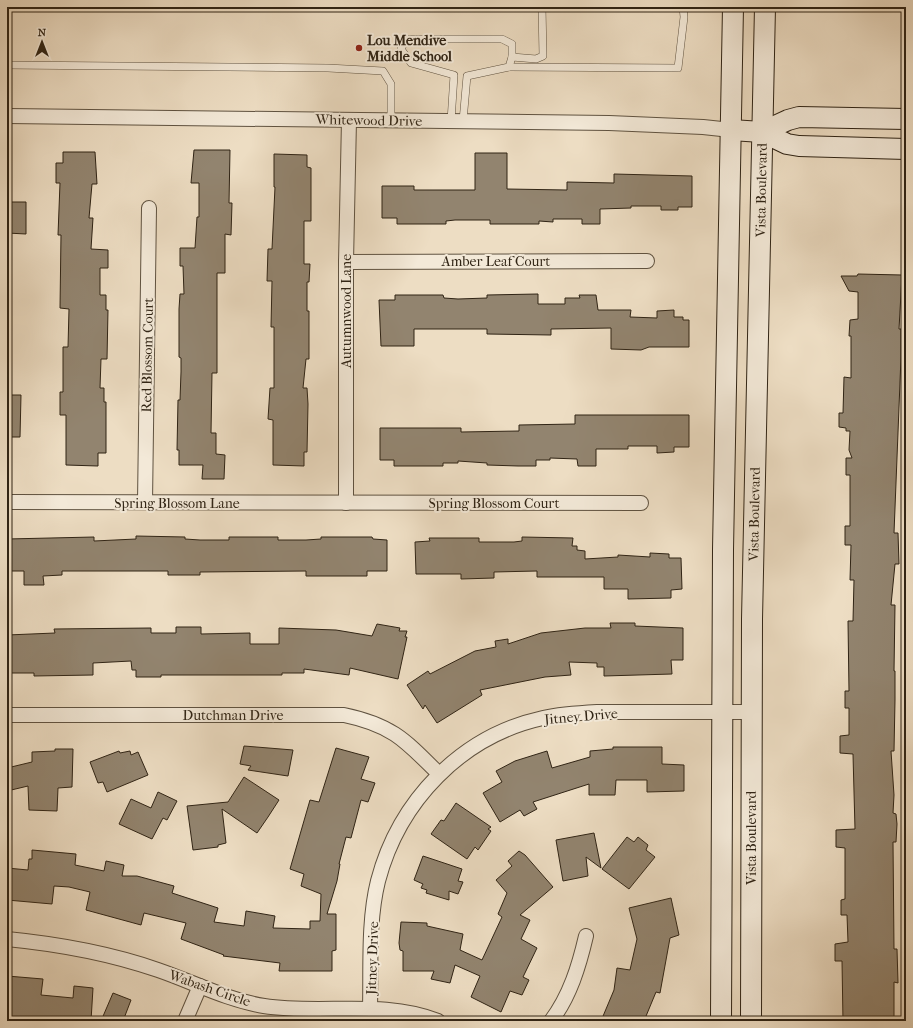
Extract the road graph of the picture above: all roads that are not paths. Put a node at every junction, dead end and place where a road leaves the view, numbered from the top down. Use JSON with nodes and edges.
{"nodes":[{"id":1,"x":542,"y":7,"type":"edge"},
{"id":2,"x":683,"y":7,"type":"edge"},
{"id":3,"x":733,"y":7,"type":"edge"},
{"id":4,"x":765,"y":7,"type":"edge"},
{"id":5,"x":512,"y":57,"type":"junction"},
{"id":6,"x":7,"y":65,"type":"edge"},
{"id":7,"x":509,"y":67,"type":"junction"},
{"id":8,"x":454,"y":75,"type":"junction"},
{"id":9,"x":467,"y":76,"type":"junction"},
{"id":10,"x":7,"y":116,"type":"edge"},
{"id":11,"x":906,"y":119,"type":"edge"},
{"id":12,"x":349,"y":120,"type":"junction"},
{"id":13,"x":391,"y":121,"type":"junction"},
{"id":14,"x":457,"y":121,"type":"junction"},
{"id":15,"x":731,"y":130,"type":"junction"},
{"id":16,"x":762,"y":132,"type":"junction"},
{"id":17,"x":906,"y":149,"type":"edge"},
{"id":18,"x":149,"y":208,"type":"dead end"},
{"id":19,"x":647,"y":261,"type":"dead end"},
{"id":20,"x":346,"y":262,"type":"junction"},
{"id":21,"x":7,"y":502,"type":"edge"},
{"id":22,"x":144,"y":502,"type":"junction"},
{"id":23,"x":346,"y":503,"type":"junction"},
{"id":24,"x":641,"y":503,"type":"dead end"},
{"id":25,"x":722,"y":712,"type":"junction"},
{"id":26,"x":751,"y":712,"type":"junction"},
{"id":27,"x":7,"y":715,"type":"edge"},
{"id":28,"x":439,"y":774,"type":"junction"},
{"id":29,"x":586,"y":936,"type":"dead end"},
{"id":30,"x":7,"y":939,"type":"edge"},
{"id":31,"x":200,"y":986,"type":"junction"},
{"id":32,"x":370,"y":1008,"type":"junction"},
{"id":33,"x":185,"y":1021,"type":"edge"},
{"id":34,"x":438,"y":1021,"type":"edge"},
{"id":35,"x":551,"y":1021,"type":"edge"},
{"id":36,"x":721,"y":1021,"type":"edge"},
{"id":37,"x":751,"y":1021,"type":"edge"}],
"edges":[{"from":1,"to":5,"type":"lane"},
{"from":2,"to":7,"type":"lane"},
{"from":3,"to":15,"type":"main road"},
{"from":4,"to":16,"type":"main road","name":"Vista Boulevard"},
{"from":5,"to":7,"type":"lane"},
{"from":5,"to":8,"type":"lane"},
{"from":6,"to":13,"type":"lane"},
{"from":7,"to":9,"type":"lane"},
{"from":8,"to":9,"type":"lane"},
{"from":8,"to":14,"type":"lane"},
{"from":9,"to":14,"type":"lane"},
{"from":10,"to":12,"type":"street","name":"Whitewood Drive"},
{"from":11,"to":16,"type":"main road"},
{"from":12,"to":13,"type":"street","name":"Whitewood Drive"},
{"from":12,"to":20,"type":"street","name":"Autumnwood Lane"},
{"from":13,"to":14,"type":"street","name":"Whitewood Drive"},
{"from":14,"to":15,"type":"street","name":"Whitewood Drive"},
{"from":15,"to":16,"type":"main road"},
{"from":15,"to":25,"type":"main road"},
{"from":16,"to":17,"type":"main road"},
{"from":16,"to":26,"type":"main road","name":"Vista Boulevard"},
{"from":18,"to":22,"type":"street","name":"Red Blossom Court"},
{"from":19,"to":20,"type":"street","name":"Amber Leaf Court"},
{"from":20,"to":23,"type":"street","name":"Autumnwood Lane"},
{"from":21,"to":22,"type":"street","name":"Spring Blossom Lane"},
{"from":22,"to":23,"type":"street","name":"Spring Blossom Lane"},
{"from":23,"to":24,"type":"street","name":"Spring Blossom Court"},
{"from":25,"to":26,"type":"street","name":"Jitney Drive"},
{"from":25,"to":28,"type":"street","name":"Jitney Drive"},
{"from":25,"to":36,"type":"main road"},
{"from":26,"to":37,"type":"main road","name":"Vista Boulevard"},
{"from":27,"to":28,"type":"street","name":"Dutchman Drive"},
{"from":28,"to":32,"type":"street","name":"Jitney Drive"},
{"from":29,"to":35,"type":"street"},
{"from":30,"to":31,"type":"street","name":"Wabash Circle"},
{"from":31,"to":32,"type":"street","name":"Wabash Circle"},
{"from":31,"to":33,"type":"street"},
{"from":32,"to":34,"type":"street","name":"Wabash Circle"}]}
